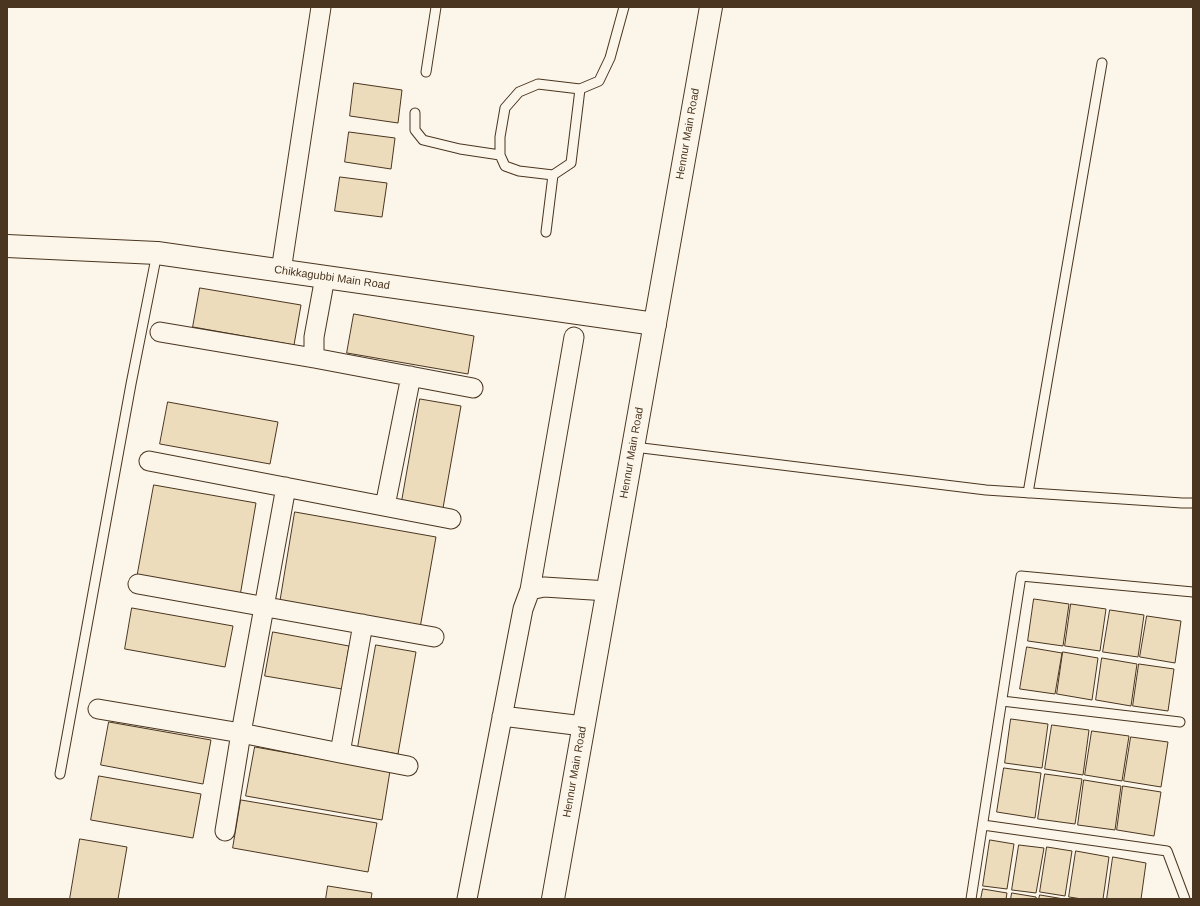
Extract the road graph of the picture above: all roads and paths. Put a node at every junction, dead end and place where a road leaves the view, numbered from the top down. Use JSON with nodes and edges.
{"nodes":[{"id":1,"x":321,"y":7,"type":"edge"},
{"id":2,"x":436,"y":7,"type":"edge"},
{"id":3,"x":624,"y":7,"type":"edge"},
{"id":4,"x":711,"y":7,"type":"edge"},
{"id":5,"x":1102,"y":63,"type":"dead end"},
{"id":6,"x":426,"y":72,"type":"dead end"},
{"id":7,"x":580,"y":89,"type":"junction"},
{"id":8,"x":415,"y":113,"type":"dead end"},
{"id":9,"x":500,"y":156,"type":"junction"},
{"id":10,"x":553,"y":175,"type":"junction"},
{"id":11,"x":546,"y":232,"type":"dead end"},
{"id":12,"x":7,"y":246,"type":"edge"},
{"id":13,"x":157,"y":253,"type":"junction"},
{"id":14,"x":281,"y":271,"type":"junction"},
{"id":15,"x":325,"y":277,"type":"junction"},
{"id":16,"x":655,"y":324,"type":"junction"},
{"id":17,"x":160,"y":332,"type":"dead end"},
{"id":18,"x":574,"y":337,"type":"dead end"},
{"id":19,"x":314,"y":358,"type":"junction"},
{"id":20,"x":411,"y":376,"type":"junction"},
{"id":21,"x":473,"y":388,"type":"dead end"},
{"id":22,"x":633,"y":447,"type":"junction"},
{"id":23,"x":149,"y":461,"type":"dead end"},
{"id":24,"x":286,"y":487,"type":"junction"},
{"id":25,"x":1028,"y":493,"type":"junction"},
{"id":26,"x":1182,"y":503,"type":"junction"},
{"id":27,"x":1193,"y":503,"type":"edge"},
{"id":28,"x":385,"y":506,"type":"junction"},
{"id":29,"x":1193,"y":511,"type":"edge"},
{"id":30,"x":451,"y":519,"type":"dead end"},
{"id":31,"x":138,"y":584,"type":"dead end"},
{"id":32,"x":530,"y":590,"type":"junction"},
{"id":33,"x":608,"y":590,"type":"junction"},
{"id":34,"x":1193,"y":592,"type":"edge"},
{"id":35,"x":264,"y":607,"type":"junction"},
{"id":36,"x":363,"y":624,"type":"junction"},
{"id":37,"x":434,"y":637,"type":"dead end"},
{"id":38,"x":1002,"y":702,"type":"junction"},
{"id":39,"x":98,"y":709,"type":"dead end"},
{"id":40,"x":502,"y":716,"type":"junction"},
{"id":41,"x":1180,"y":722,"type":"dead end"},
{"id":42,"x":583,"y":726,"type":"junction"},
{"id":43,"x":241,"y":733,"type":"junction"},
{"id":44,"x":340,"y":754,"type":"junction"},
{"id":45,"x":408,"y":766,"type":"dead end"},
{"id":46,"x":60,"y":774,"type":"dead end"},
{"id":47,"x":983,"y":825,"type":"junction"},
{"id":48,"x":225,"y":831,"type":"dead end"},
{"id":49,"x":467,"y":899,"type":"edge"},
{"id":50,"x":553,"y":899,"type":"edge"},
{"id":51,"x":971,"y":899,"type":"edge"},
{"id":52,"x":1185,"y":899,"type":"edge"}],
"edges":[{"from":1,"to":14,"type":"street"},
{"from":2,"to":6,"type":"lane"},
{"from":3,"to":7,"type":"lane"},
{"from":4,"to":16,"type":"main road","name":"Hennur Main Road"},
{"from":5,"to":25,"type":"lane"},
{"from":7,"to":9,"type":"lane"},
{"from":7,"to":10,"type":"lane"},
{"from":8,"to":9,"type":"lane"},
{"from":9,"to":10,"type":"lane"},
{"from":10,"to":11,"type":"lane"},
{"from":12,"to":13,"type":"main road","name":"Chikkagubbi Main Road"},
{"from":13,"to":14,"type":"main road","name":"Chikkagubbi Main Road"},
{"from":13,"to":46,"type":"lane"},
{"from":14,"to":15,"type":"main road","name":"Chikkagubbi Main Road"},
{"from":15,"to":16,"type":"main road","name":"Chikkagubbi Main Road"},
{"from":15,"to":19,"type":"street"},
{"from":16,"to":22,"type":"main road","name":"Hennur Main Road"},
{"from":17,"to":19,"type":"street"},
{"from":18,"to":32,"type":"street"},
{"from":19,"to":20,"type":"street"},
{"from":20,"to":21,"type":"street"},
{"from":20,"to":28,"type":"street"},
{"from":22,"to":25,"type":"lane"},
{"from":22,"to":33,"type":"main road","name":"Hennur Main Road"},
{"from":23,"to":24,"type":"street"},
{"from":24,"to":28,"type":"street"},
{"from":24,"to":35,"type":"street"},
{"from":25,"to":26,"type":"lane"},
{"from":26,"to":27,"type":"lane"},
{"from":26,"to":29,"type":"lane"},
{"from":28,"to":30,"type":"street"},
{"from":31,"to":35,"type":"street"},
{"from":32,"to":33,"type":"street"},
{"from":32,"to":40,"type":"street"},
{"from":33,"to":42,"type":"main road","name":"Hennur Main Road"},
{"from":34,"to":38,"type":"lane"},
{"from":35,"to":36,"type":"street"},
{"from":35,"to":43,"type":"street"},
{"from":36,"to":37,"type":"street"},
{"from":36,"to":44,"type":"street"},
{"from":38,"to":41,"type":"lane"},
{"from":38,"to":47,"type":"lane"},
{"from":39,"to":43,"type":"street"},
{"from":40,"to":42,"type":"street"},
{"from":40,"to":49,"type":"street"},
{"from":42,"to":50,"type":"main road","name":"Hennur Main Road"},
{"from":43,"to":44,"type":"street"},
{"from":43,"to":48,"type":"street"},
{"from":44,"to":45,"type":"street"},
{"from":47,"to":51,"type":"lane"},
{"from":47,"to":52,"type":"lane"}]}
